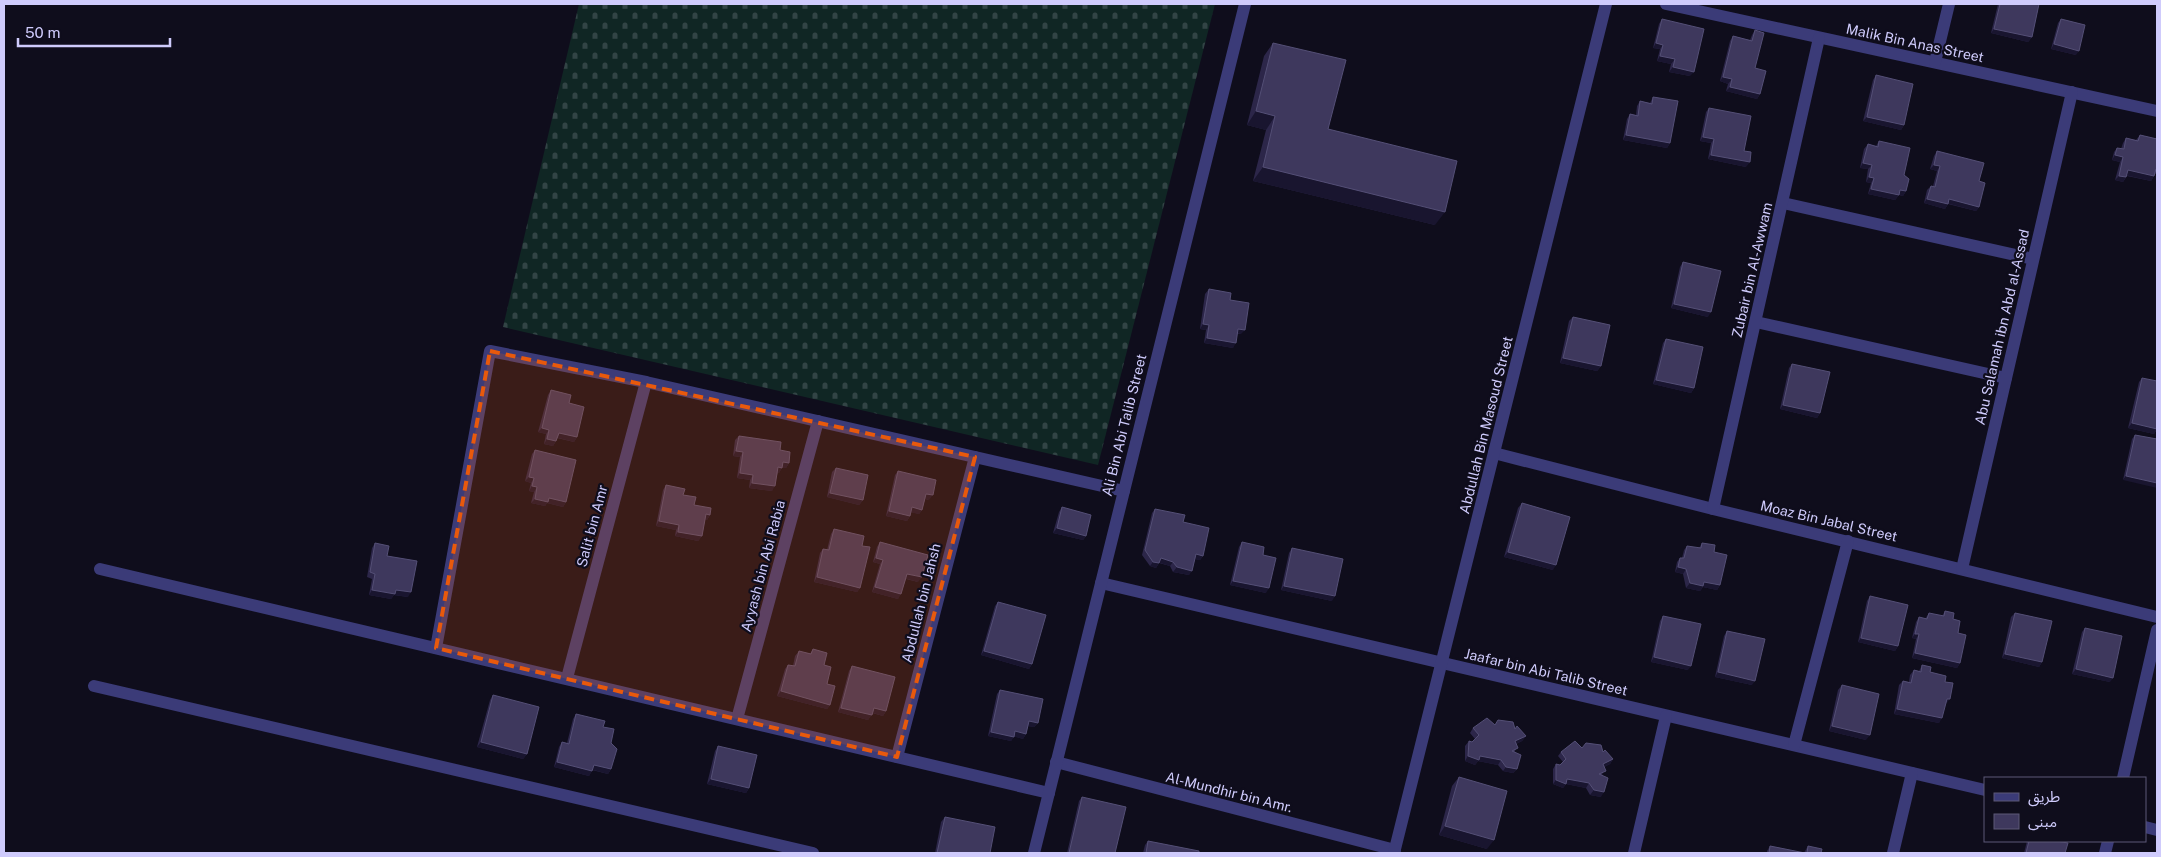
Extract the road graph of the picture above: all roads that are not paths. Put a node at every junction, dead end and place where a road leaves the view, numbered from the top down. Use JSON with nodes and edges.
{"nodes":[{"id":1,"x":1244,"y":4,"type":"edge"},
{"id":2,"x":1606,"y":4,"type":"edge"},
{"id":3,"x":1666,"y":4,"type":"edge"},
{"id":4,"x":1949,"y":4,"type":"edge"},
{"id":5,"x":1819,"y":38,"type":"junction"},
{"id":6,"x":1935,"y":62,"type":"junction"},
{"id":7,"x":2072,"y":92,"type":"junction"},
{"id":8,"x":2157,"y":111,"type":"edge"},
{"id":9,"x":1783,"y":203,"type":"junction"},
{"id":10,"x":2033,"y":260,"type":"junction"},
{"id":11,"x":1756,"y":322,"type":"junction"},
{"id":12,"x":2006,"y":378,"type":"junction"},
{"id":13,"x":646,"y":382,"type":"junction"},
{"id":14,"x":818,"y":421,"type":"junction"},
{"id":15,"x":1494,"y":453,"type":"junction"},
{"id":16,"x":975,"y":457,"type":"junction"},
{"id":17,"x":1124,"y":491,"type":"junction"},
{"id":18,"x":1713,"y":509,"type":"junction"},
{"id":19,"x":1848,"y":540,"type":"junction"},
{"id":20,"x":100,"y":569,"type":"dead end"},
{"id":21,"x":1962,"y":569,"type":"junction"},
{"id":22,"x":1100,"y":584,"type":"junction"},
{"id":23,"x":2157,"y":617,"type":"edge"},
{"id":24,"x":2157,"y":630,"type":"edge"},
{"id":25,"x":436,"y":648,"type":"junction"},
{"id":26,"x":1442,"y":663,"type":"junction"},
{"id":27,"x":567,"y":678,"type":"junction"},
{"id":28,"x":94,"y":686,"type":"dead end"},
{"id":29,"x":1666,"y":716,"type":"junction"},
{"id":30,"x":737,"y":719,"type":"junction"},
{"id":31,"x":1794,"y":745,"type":"junction"},
{"id":32,"x":897,"y":757,"type":"junction"},
{"id":33,"x":1056,"y":762,"type":"junction"},
{"id":34,"x":1912,"y":773,"type":"junction"},
{"id":35,"x":2123,"y":777,"type":"edge"},
{"id":36,"x":1984,"y":790,"type":"edge"},
{"id":37,"x":1048,"y":792,"type":"junction"},
{"id":38,"x":1395,"y":852,"type":"edge"},
{"id":39,"x":813,"y":853,"type":"edge"},
{"id":40,"x":1034,"y":853,"type":"edge"},
{"id":41,"x":1634,"y":853,"type":"edge"},
{"id":42,"x":1893,"y":853,"type":"edge"}],
"edges":[{"from":1,"to":17,"type":"street","name":"Ali Bin Abi Talib Street"},
{"from":2,"to":15,"type":"street","name":"Abdullah Bin Masoud Street"},
{"from":3,"to":5,"type":"street","name":"Malik Bin Anas Street"},
{"from":4,"to":6,"type":"street"},
{"from":5,"to":6,"type":"street","name":"Malik Bin Anas Street"},
{"from":5,"to":9,"type":"street","name":"Zubair bin Al-Awwam"},
{"from":6,"to":7,"type":"street","name":"Malik Bin Anas Street"},
{"from":7,"to":8,"type":"street","name":"Malik Bin Anas Street"},
{"from":7,"to":10,"type":"street","name":"Abu Salamah ibn Abd al-Assad"},
{"from":9,"to":10,"type":"street"},
{"from":9,"to":11,"type":"street","name":"Zubair bin Al-Awwam"},
{"from":10,"to":12,"type":"street","name":"Abu Salamah ibn Abd al-Assad"},
{"from":11,"to":12,"type":"street"},
{"from":11,"to":18,"type":"street","name":"Zubair bin Al-Awwam"},
{"from":12,"to":21,"type":"street","name":"Abu Salamah ibn Abd al-Assad"},
{"from":13,"to":14,"type":"street"},
{"from":13,"to":25,"type":"street"},
{"from":13,"to":27,"type":"street","name":"Salit bin Amr"},
{"from":14,"to":16,"type":"street"},
{"from":14,"to":30,"type":"street","name":"Ayyash bin Abi Rabia"},
{"from":15,"to":18,"type":"street","name":"Moaz Bin Jabal Street"},
{"from":15,"to":26,"type":"street","name":"Abdullah Bin Masoud Street"},
{"from":16,"to":17,"type":"street"},
{"from":16,"to":32,"type":"street","name":"Abdullah bin Jahsh"},
{"from":17,"to":22,"type":"street","name":"Ali Bin Abi Talib Street"},
{"from":18,"to":19,"type":"street","name":"Moaz Bin Jabal Street"},
{"from":19,"to":21,"type":"street","name":"Moaz Bin Jabal Street"},
{"from":19,"to":31,"type":"street"},
{"from":20,"to":25,"type":"street"},
{"from":21,"to":23,"type":"street","name":"Moaz Bin Jabal Street"},
{"from":22,"to":26,"type":"street","name":"Jaafar bin Abi Talib Street"},
{"from":22,"to":33,"type":"street","name":"Ali Bin Abi Talib Street"},
{"from":24,"to":35,"type":"street"},
{"from":25,"to":27,"type":"street"},
{"from":26,"to":29,"type":"street","name":"Jaafar bin Abi Talib Street"},
{"from":26,"to":38,"type":"street","name":"Abdullah Bin Masoud Street"},
{"from":27,"to":30,"type":"street"},
{"from":28,"to":39,"type":"street"},
{"from":29,"to":31,"type":"street","name":"Jaafar bin Abi Talib Street"},
{"from":29,"to":41,"type":"street"},
{"from":30,"to":32,"type":"street"},
{"from":31,"to":34,"type":"street","name":"Jaafar bin Abi Talib Street"},
{"from":32,"to":37,"type":"street"},
{"from":33,"to":37,"type":"street","name":"Ali Bin Abi Talib Street"},
{"from":33,"to":38,"type":"street","name":"Al-Mundhir bin Amr."},
{"from":34,"to":36,"type":"street","name":"Jaafar bin Abi Talib Street"},
{"from":34,"to":42,"type":"street"},
{"from":37,"to":40,"type":"street","name":"Ali Bin Abi Talib Street"}]}
